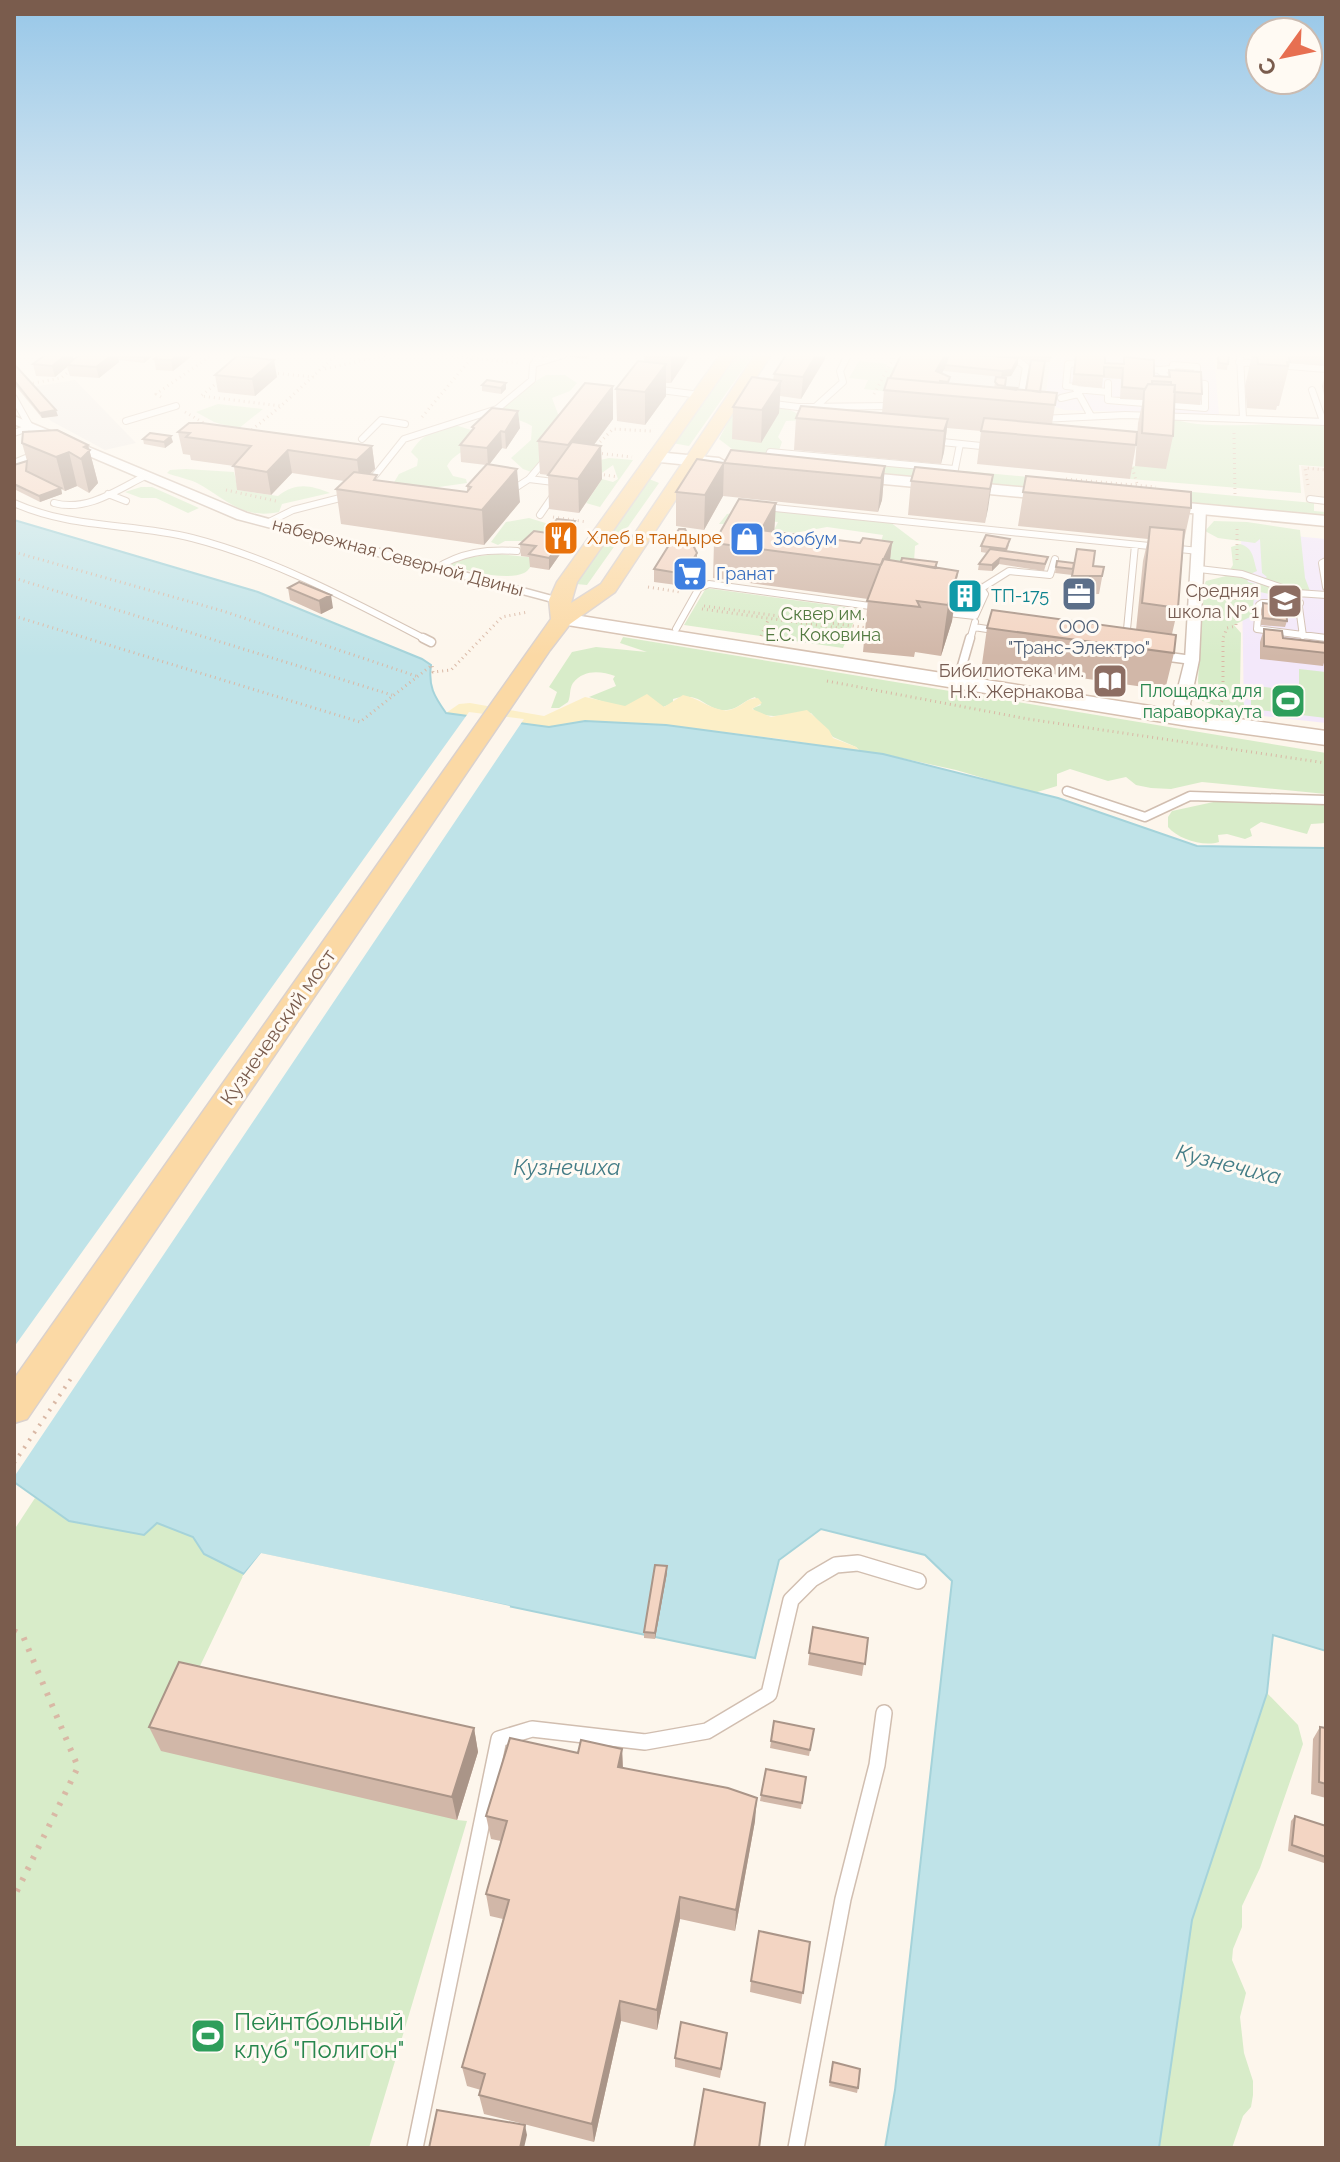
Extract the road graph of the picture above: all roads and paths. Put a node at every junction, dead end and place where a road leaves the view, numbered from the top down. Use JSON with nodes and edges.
{"nodes":[{"id":1,"x":91,"y":456,"type":"edge"},
{"id":2,"x":391,"y":456,"type":"edge"},
{"id":3,"x":548,"y":456,"type":"edge"},
{"id":4,"x":635,"y":456,"type":"edge"},
{"id":5,"x":696,"y":456,"type":"edge"},
{"id":6,"x":957,"y":456,"type":"edge"},
{"id":7,"x":1120,"y":456,"type":"edge"},
{"id":8,"x":647,"y":457,"type":"junction"},
{"id":9,"x":1120,"y":459,"type":"joint"},
{"id":10,"x":692,"y":461,"type":"junction"},
{"id":11,"x":1326,"y":470,"type":"edge"},
{"id":12,"x":593,"y":473,"type":"edge"},
{"id":13,"x":145,"y":476,"type":"junction"},
{"id":14,"x":625,"y":477,"type":"dead end"},
{"id":15,"x":953,"y":477,"type":"junction"},
{"id":16,"x":1061,"y":478,"type":"edge"},
{"id":17,"x":529,"y":479,"type":"junction"},
{"id":18,"x":1165,"y":488,"type":"edge"},
{"id":19,"x":222,"y":489,"type":"dead end"},
{"id":20,"x":494,"y":492,"type":"edge"},
{"id":21,"x":1137,"y":493,"type":"junction"},
{"id":22,"x":108,"y":494,"type":"junction"},
{"id":23,"x":1075,"y":497,"type":"edge"},
{"id":24,"x":1310,"y":499,"type":"joint"},
{"id":25,"x":126,"y":501,"type":"dead end"},
{"id":26,"x":1326,"y":501,"type":"edge"},
{"id":27,"x":14,"y":503,"type":"edge"},
{"id":28,"x":54,"y":503,"type":"dead end"},
{"id":29,"x":282,"y":503,"type":"dead end"},
{"id":30,"x":762,"y":507,"type":"edge"},
{"id":31,"x":1200,"y":509,"type":"junction"},
{"id":32,"x":540,"y":515,"type":"joint"},
{"id":33,"x":1326,"y":521,"type":"edge"},
{"id":34,"x":587,"y":522,"type":"dead end"},
{"id":35,"x":267,"y":523,"type":"junction"},
{"id":36,"x":1135,"y":545,"type":"junction"},
{"id":37,"x":517,"y":551,"type":"edge"},
{"id":38,"x":1199,"y":551,"type":"junction"},
{"id":39,"x":14,"y":552,"type":"edge"},
{"id":40,"x":1055,"y":559,"type":"edge"},
{"id":41,"x":1326,"y":561,"type":"edge"},
{"id":42,"x":435,"y":569,"type":"junction"},
{"id":43,"x":1199,"y":569,"type":"junction"},
{"id":44,"x":14,"y":578,"type":"edge"},
{"id":45,"x":934,"y":581,"type":"edge"},
{"id":46,"x":648,"y":587,"type":"dead end"},
{"id":47,"x":1326,"y":587,"type":"edge"},
{"id":48,"x":982,"y":588,"type":"junction"},
{"id":49,"x":1297,"y":593,"type":"junction"},
{"id":50,"x":694,"y":594,"type":"junction"},
{"id":51,"x":780,"y":594,"type":"junction"},
{"id":52,"x":1326,"y":595,"type":"edge"},
{"id":53,"x":1300,"y":603,"type":"junction"},
{"id":54,"x":688,"y":606,"type":"junction"},
{"id":55,"x":878,"y":607,"type":"junction"},
{"id":56,"x":891,"y":607,"type":"edge"},
{"id":57,"x":561,"y":610,"type":"junction"},
{"id":58,"x":933,"y":611,"type":"edge"},
{"id":59,"x":528,"y":612,"type":"dead end"},
{"id":60,"x":14,"y":616,"type":"edge"},
{"id":61,"x":770,"y":616,"type":"junction"},
{"id":62,"x":975,"y":616,"type":"junction"},
{"id":63,"x":974,"y":627,"type":"junction"},
{"id":64,"x":676,"y":629,"type":"dead end"},
{"id":65,"x":868,"y":630,"type":"junction"},
{"id":66,"x":1004,"y":632,"type":"edge"},
{"id":67,"x":1303,"y":636,"type":"junction"},
{"id":68,"x":1326,"y":638,"type":"edge"},
{"id":69,"x":431,"y":642,"type":"dead end"},
{"id":70,"x":758,"y":642,"type":"dead end"},
{"id":71,"x":862,"y":644,"type":"dead end"},
{"id":72,"x":1125,"y":651,"type":"edge"},
{"id":73,"x":1151,"y":655,"type":"edge"},
{"id":74,"x":1192,"y":660,"type":"junction"},
{"id":75,"x":416,"y":676,"type":"junction"},
{"id":76,"x":816,"y":679,"type":"dead end"},
{"id":77,"x":957,"y":683,"type":"junction"},
{"id":78,"x":392,"y":695,"type":"junction"},
{"id":79,"x":1188,"y":719,"type":"junction"},
{"id":80,"x":1326,"y":738,"type":"edge"},
{"id":81,"x":1326,"y":763,"type":"edge"},
{"id":82,"x":1067,"y":791,"type":"dead end"},
{"id":83,"x":1326,"y":800,"type":"edge"},
{"id":84,"x":14,"y":1408,"type":"edge"},
{"id":85,"x":918,"y":1581,"type":"dead end"},
{"id":86,"x":14,"y":1631,"type":"edge"},
{"id":87,"x":884,"y":1713,"type":"dead end"},
{"id":88,"x":14,"y":1897,"type":"edge"},
{"id":89,"x":415,"y":2148,"type":"edge"},
{"id":90,"x":796,"y":2148,"type":"edge"}],
"edges":[{"from":1,"to":13,"type":"street","name":"набережная Северной Двины"},
{"from":2,"to":35,"type":"lane"},
{"from":3,"to":17,"type":"lane"},
{"from":4,"to":8,"type":"path"},
{"from":5,"to":10,"type":"main road"},
{"from":6,"to":15,"type":"lane"},
{"from":7,"to":9,"type":"lane"},
{"from":8,"to":10,"type":"street"},
{"from":8,"to":57,"type":"main road"},
{"from":9,"to":21,"type":"path"},
{"from":10,"to":15,"type":"street"},
{"from":10,"to":57,"type":"main road"},
{"from":11,"to":24,"type":"path"},
{"from":12,"to":14,"type":"path"},
{"from":13,"to":22,"type":"lane"},
{"from":13,"to":35,"type":"street","name":"набережная Северной Двины"},
{"from":15,"to":23,"type":"street"},
{"from":16,"to":21,"type":"path"},
{"from":17,"to":20,"type":"lane"},
{"from":17,"to":32,"type":"lane"},
{"from":18,"to":21,"type":"path"},
{"from":19,"to":29,"type":"path"},
{"from":21,"to":31,"type":"street"},
{"from":22,"to":25,"type":"lane"},
{"from":22,"to":28,"type":"lane"},
{"from":24,"to":26,"type":"lane"},
{"from":27,"to":69,"type":"lane"},
{"from":30,"to":36,"type":"lane"},
{"from":31,"to":33,"type":"street"},
{"from":31,"to":38,"type":"street"},
{"from":32,"to":34,"type":"path"},
{"from":35,"to":42,"type":"street","name":"набережная Северной Двины"},
{"from":36,"to":38,"type":"lane"},
{"from":36,"to":72,"type":"lane"},
{"from":37,"to":42,"type":"lane"},
{"from":38,"to":43,"type":"street"},
{"from":39,"to":75,"type":"path"},
{"from":40,"to":48,"type":"lane"},
{"from":41,"to":47,"type":"lane"},
{"from":42,"to":57,"type":"street","name":"набережная Северной Двины"},
{"from":43,"to":49,"type":"lane"},
{"from":43,"to":74,"type":"street"},
{"from":44,"to":78,"type":"path"},
{"from":45,"to":48,"type":"lane"},
{"from":46,"to":50,"type":"path"},
{"from":48,"to":62,"type":"lane"},
{"from":49,"to":52,"type":"lane"},
{"from":49,"to":53,"type":"lane"},
{"from":50,"to":51,"type":"lane"},
{"from":50,"to":54,"type":"lane"},
{"from":51,"to":55,"type":"lane"},
{"from":51,"to":61,"type":"path"},
{"from":53,"to":67,"type":"lane"},
{"from":53,"to":67,"type":"lane"},
{"from":54,"to":61,"type":"path"},
{"from":54,"to":64,"type":"lane"},
{"from":55,"to":56,"type":"lane"},
{"from":55,"to":65,"type":"path"},
{"from":57,"to":77,"type":"street","name":"набережная Северной Двины"},
{"from":57,"to":84,"type":"main road","name":"Кузнечевский мост"},
{"from":58,"to":62,"type":"lane"},
{"from":59,"to":75,"type":"path"},
{"from":60,"to":78,"type":"path"},
{"from":61,"to":65,"type":"path"},
{"from":61,"to":70,"type":"path"},
{"from":62,"to":63,"type":"lane"},
{"from":63,"to":66,"type":"lane"},
{"from":63,"to":77,"type":"lane"},
{"from":65,"to":71,"type":"path"},
{"from":67,"to":68,"type":"lane"},
{"from":73,"to":74,"type":"lane"},
{"from":74,"to":79,"type":"street"},
{"from":75,"to":78,"type":"path"},
{"from":76,"to":81,"type":"path"},
{"from":77,"to":79,"type":"street","name":"набережная Северной Двины"},
{"from":79,"to":80,"type":"street","name":"набережная Северной Двины"},
{"from":82,"to":83,"type":"lane"},
{"from":85,"to":89,"type":"lane"},
{"from":86,"to":88,"type":"path"},
{"from":87,"to":90,"type":"lane"}]}
